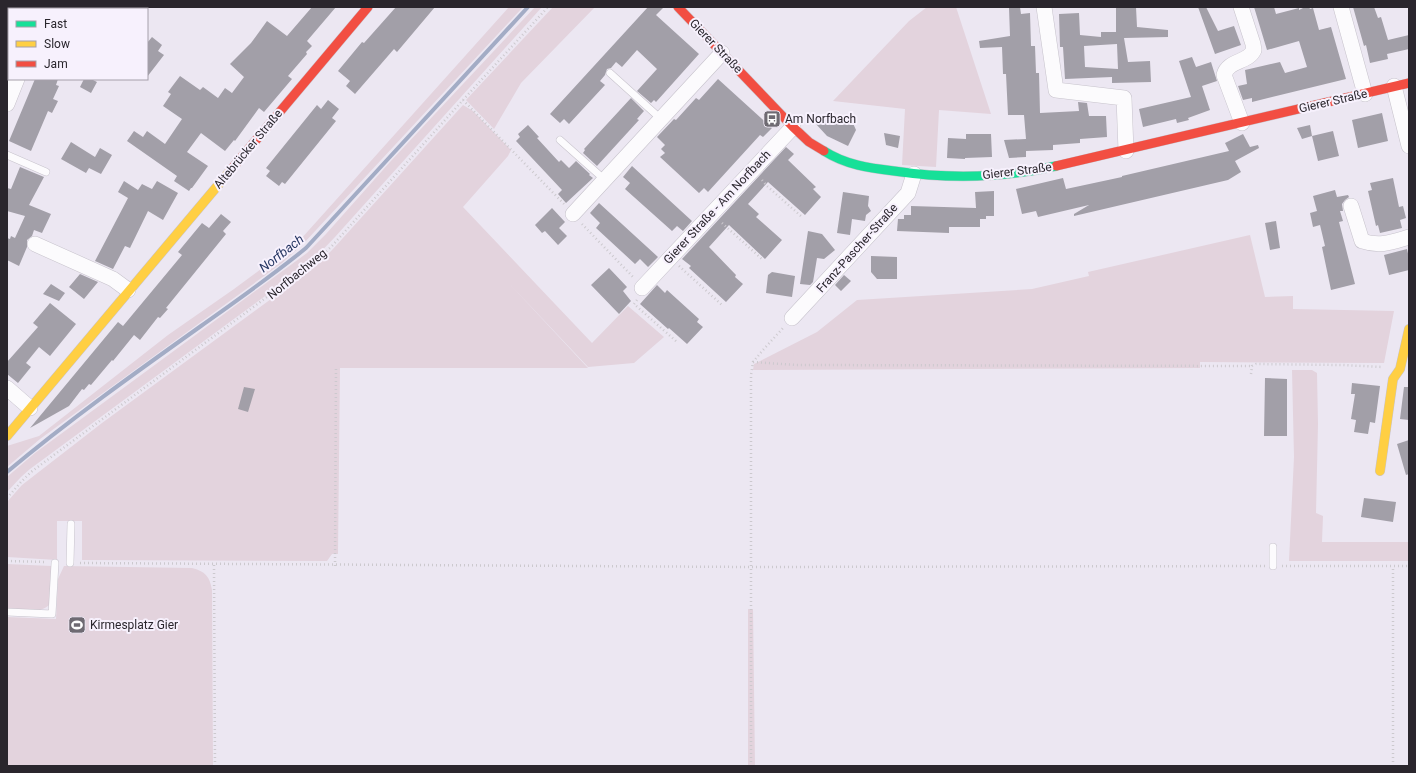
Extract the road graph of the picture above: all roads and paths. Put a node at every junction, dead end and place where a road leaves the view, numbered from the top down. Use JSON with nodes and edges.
{"nodes":[{"id":1,"x":368,"y":7,"type":"edge"},
{"id":2,"x":548,"y":7,"type":"edge"},
{"id":3,"x":678,"y":7,"type":"edge"},
{"id":4,"x":1044,"y":7,"type":"edge"},
{"id":5,"x":1241,"y":7,"type":"edge"},
{"id":6,"x":1341,"y":7,"type":"edge"},
{"id":7,"x":722,"y":53,"type":"junction"},
{"id":8,"x":610,"y":73,"type":"dead end"},
{"id":9,"x":17,"y":80,"type":"edge"},
{"id":10,"x":1409,"y":83,"type":"edge"},
{"id":11,"x":1394,"y":86,"type":"junction"},
{"id":12,"x":1365,"y":94,"type":"junction"},
{"id":13,"x":463,"y":100,"type":"junction"},
{"id":14,"x":7,"y":104,"type":"edge"},
{"id":15,"x":661,"y":119,"type":"junction"},
{"id":16,"x":1242,"y":123,"type":"junction"},
{"id":17,"x":793,"y":127,"type":"junction"},
{"id":18,"x":560,"y":140,"type":"dead end"},
{"id":19,"x":1409,"y":146,"type":"edge"},
{"id":20,"x":1126,"y":151,"type":"junction"},
{"id":21,"x":7,"y":155,"type":"edge"},
{"id":22,"x":752,"y":170,"type":"junction"},
{"id":23,"x":46,"y":172,"type":"dead end"},
{"id":24,"x":914,"y":174,"type":"junction"},
{"id":25,"x":605,"y":180,"type":"junction"},
{"id":26,"x":1351,"y":206,"type":"dead end"},
{"id":27,"x":573,"y":214,"type":"junction"},
{"id":28,"x":712,"y":214,"type":"junction"},
{"id":29,"x":802,"y":217,"type":"dead end"},
{"id":30,"x":1409,"y":237,"type":"edge"},
{"id":31,"x":35,"y":244,"type":"dead end"},
{"id":32,"x":670,"y":258,"type":"junction"},
{"id":33,"x":763,"y":260,"type":"dead end"},
{"id":34,"x":642,"y":288,"type":"junction"},
{"id":35,"x":128,"y":290,"type":"junction"},
{"id":36,"x":722,"y":305,"type":"dead end"},
{"id":37,"x":790,"y":321,"type":"joint"},
{"id":38,"x":1409,"y":329,"type":"edge"},
{"id":39,"x":677,"y":342,"type":"dead end"},
{"id":40,"x":753,"y":362,"type":"junction"},
{"id":41,"x":1252,"y":366,"type":"junction"},
{"id":42,"x":336,"y":368,"type":"dead end"},
{"id":43,"x":1400,"y":369,"type":"junction"},
{"id":44,"x":1251,"y":374,"type":"dead end"},
{"id":45,"x":7,"y":388,"type":"edge"},
{"id":46,"x":30,"y":408,"type":"junction"},
{"id":47,"x":7,"y":436,"type":"edge"},
{"id":48,"x":1380,"y":470,"type":"dead end"},
{"id":49,"x":7,"y":498,"type":"edge"},
{"id":50,"x":71,"y":524,"type":"dead end"},
{"id":51,"x":1273,"y":547,"type":"dead end"},
{"id":52,"x":55,"y":563,"type":"dead end"},
{"id":53,"x":70,"y":563,"type":"dead end"},
{"id":54,"x":113,"y":564,"type":"dead end"},
{"id":55,"x":214,"y":565,"type":"junction"},
{"id":56,"x":335,"y":566,"type":"junction"},
{"id":57,"x":1273,"y":566,"type":"junction"},
{"id":58,"x":1393,"y":566,"type":"junction"},
{"id":59,"x":1409,"y":566,"type":"edge"},
{"id":60,"x":750,"y":567,"type":"junction"},
{"id":61,"x":7,"y":612,"type":"edge"},
{"id":62,"x":215,"y":766,"type":"edge"},
{"id":63,"x":751,"y":766,"type":"edge"},
{"id":64,"x":1393,"y":766,"type":"edge"}],
"edges":[{"from":1,"to":35,"type":"street","name":"Altebrücker Straße"},
{"from":2,"to":13,"type":"path","name":"Norfbachweg"},
{"from":3,"to":7,"type":"street","name":"Gierer Straße"},
{"from":4,"to":20,"type":"street"},
{"from":5,"to":16,"type":"street"},
{"from":6,"to":12,"type":"street"},
{"from":7,"to":15,"type":"street"},
{"from":7,"to":17,"type":"street","name":"Gierer Straße"},
{"from":8,"to":15,"type":"lane"},
{"from":9,"to":14,"type":"street"},
{"from":10,"to":11,"type":"street","name":"Gierer Straße"},
{"from":11,"to":12,"type":"street","name":"Gierer Straße"},
{"from":11,"to":19,"type":"street"},
{"from":12,"to":16,"type":"street","name":"Gierer Straße"},
{"from":13,"to":27,"type":"path"},
{"from":13,"to":49,"type":"path","name":"Norfbachweg"},
{"from":15,"to":25,"type":"street"},
{"from":16,"to":20,"type":"street","name":"Gierer Straße"},
{"from":17,"to":22,"type":"street","name":"Gierer Straße - Am Norfbach"},
{"from":17,"to":24,"type":"street","name":"Gierer Straße"},
{"from":18,"to":25,"type":"lane"},
{"from":20,"to":24,"type":"street","name":"Gierer Straße"},
{"from":21,"to":23,"type":"lane"},
{"from":22,"to":28,"type":"street","name":"Gierer Straße - Am Norfbach"},
{"from":22,"to":29,"type":"path"},
{"from":24,"to":37,"type":"street","name":"Franz-Pascher-Straße"},
{"from":25,"to":27,"type":"street"},
{"from":26,"to":30,"type":"street"},
{"from":27,"to":34,"type":"path"},
{"from":28,"to":32,"type":"street","name":"Gierer Straße - Am Norfbach"},
{"from":28,"to":33,"type":"path"},
{"from":31,"to":35,"type":"street"},
{"from":32,"to":34,"type":"street","name":"Gierer Straße - Am Norfbach"},
{"from":32,"to":36,"type":"path"},
{"from":34,"to":39,"type":"path"},
{"from":35,"to":46,"type":"street","name":"Altebrücker Straße"},
{"from":37,"to":40,"type":"path"},
{"from":38,"to":43,"type":"street"},
{"from":40,"to":41,"type":"path"},
{"from":40,"to":60,"type":"path"},
{"from":41,"to":43,"type":"path"},
{"from":41,"to":44,"type":"path"},
{"from":42,"to":56,"type":"path"},
{"from":43,"to":48,"type":"street"},
{"from":45,"to":46,"type":"street"},
{"from":46,"to":47,"type":"street","name":"Altebrücker Straße"},
{"from":50,"to":53,"type":"lane"},
{"from":51,"to":57,"type":"lane"},
{"from":52,"to":61,"type":"lane"},
{"from":54,"to":55,"type":"path"},
{"from":55,"to":56,"type":"path"},
{"from":55,"to":62,"type":"path"},
{"from":56,"to":60,"type":"path"},
{"from":57,"to":58,"type":"path"},
{"from":57,"to":60,"type":"path"},
{"from":58,"to":59,"type":"path"},
{"from":58,"to":64,"type":"path"},
{"from":60,"to":63,"type":"path"}]}
